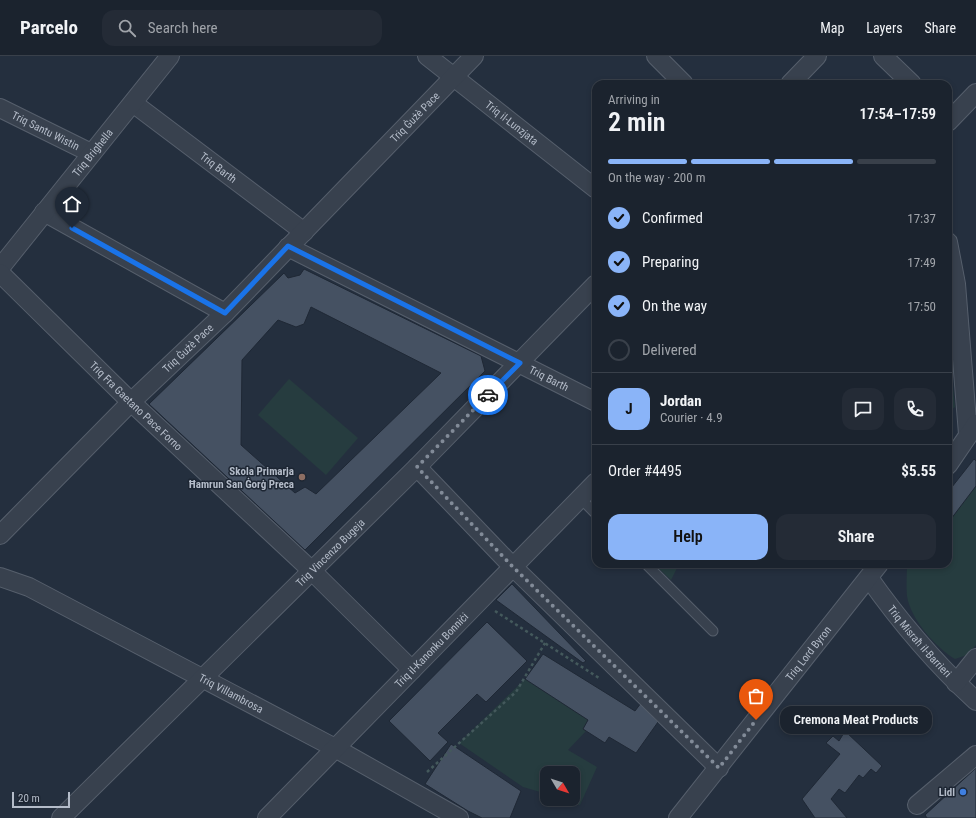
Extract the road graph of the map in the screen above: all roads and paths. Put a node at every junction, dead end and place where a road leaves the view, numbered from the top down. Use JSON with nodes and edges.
{"nodes":[{"id":1,"x":170,"y":56,"type":"edge"},
{"id":2,"x":427,"y":56,"type":"edge"},
{"id":3,"x":474,"y":56,"type":"edge"},
{"id":4,"x":656,"y":56,"type":"edge"},
{"id":5,"x":817,"y":56,"type":"edge"},
{"id":6,"x":883,"y":56,"type":"edge"},
{"id":7,"x":454,"y":78,"type":"junction"},
{"id":8,"x":680,"y":80,"type":"edge"},
{"id":9,"x":794,"y":80,"type":"edge"},
{"id":10,"x":908,"y":80,"type":"edge"},
{"id":11,"x":976,"y":93,"type":"edge"},
{"id":12,"x":132,"y":103,"type":"junction"},
{"id":13,"x":0,"y":108,"type":"edge"},
{"id":14,"x":952,"y":117,"type":"edge"},
{"id":15,"x":91,"y":153,"type":"junction"},
{"id":16,"x":592,"y":186,"type":"edge"},
{"id":17,"x":44,"y":212,"type":"junction"},
{"id":18,"x":304,"y":232,"type":"junction"},
{"id":19,"x":288,"y":246,"type":"junction"},
{"id":20,"x":952,"y":263,"type":"edge"},
{"id":21,"x":0,"y":268,"type":"edge"},
{"id":22,"x":0,"y":273,"type":"edge"},
{"id":23,"x":592,"y":288,"type":"edge"},
{"id":24,"x":225,"y":313,"type":"junction"},
{"id":25,"x":520,"y":363,"type":"junction"},
{"id":26,"x":592,"y":400,"type":"edge"},
{"id":27,"x":131,"y":402,"type":"junction"},
{"id":28,"x":972,"y":429,"type":"edge"},
{"id":29,"x":952,"y":459,"type":"edge"},
{"id":30,"x":417,"y":467,"type":"junction"},
{"id":31,"x":592,"y":486,"type":"edge"},
{"id":32,"x":580,"y":498,"type":"junction"},
{"id":33,"x":592,"y":510,"type":"edge"},
{"id":34,"x":0,"y":535,"type":"edge"},
{"id":35,"x":513,"y":567,"type":"junction"},
{"id":36,"x":650,"y":568,"type":"edge"},
{"id":37,"x":311,"y":570,"type":"junction"},
{"id":38,"x":874,"y":571,"type":"edge"},
{"id":39,"x":0,"y":577,"type":"edge"},
{"id":40,"x":494,"y":611,"type":"dead end"},
{"id":41,"x":713,"y":631,"type":"dead end"},
{"id":42,"x":545,"y":643,"type":"junction"},
{"id":43,"x":976,"y":658,"type":"edge"},
{"id":44,"x":412,"y":670,"type":"junction"},
{"id":45,"x":201,"y":679,"type":"junction"},
{"id":46,"x":601,"y":680,"type":"dead end"},
{"id":47,"x":956,"y":683,"type":"junction"},
{"id":48,"x":976,"y":701,"type":"edge"},
{"id":49,"x":335,"y":748,"type":"junction"},
{"id":50,"x":976,"y":754,"type":"edge"},
{"id":51,"x":719,"y":768,"type":"junction"},
{"id":52,"x":427,"y":772,"type":"dead end"},
{"id":53,"x":917,"y":805,"type":"dead end"},
{"id":54,"x":61,"y":818,"type":"edge"},
{"id":55,"x":267,"y":818,"type":"edge"},
{"id":56,"x":459,"y":818,"type":"edge"},
{"id":57,"x":678,"y":818,"type":"edge"}],
"edges":[{"from":1,"to":12,"type":"street","name":"Triq Brighella"},
{"from":2,"to":7,"type":"street","name":"Triq il-Lunzjata"},
{"from":3,"to":7,"type":"street","name":"Triq Ġużè Pace"},
{"from":4,"to":8,"type":"street"},
{"from":5,"to":9,"type":"street"},
{"from":6,"to":10,"type":"street"},
{"from":7,"to":16,"type":"street","name":"Triq il-Lunzjata"},
{"from":7,"to":18,"type":"street","name":"Triq Ġużè Pace"},
{"from":11,"to":14,"type":"street"},
{"from":12,"to":15,"type":"street","name":"Triq Brighella"},
{"from":12,"to":18,"type":"street","name":"Triq Barth"},
{"from":13,"to":15,"type":"street","name":"Triq Santu Wistin"},
{"from":15,"to":17,"type":"street","name":"Triq Brighella"},
{"from":17,"to":21,"type":"street","name":"Triq Brighella"},
{"from":17,"to":24,"type":"street"},
{"from":18,"to":19,"type":"street","name":"Triq Ġużè Pace"},
{"from":19,"to":24,"type":"street","name":"Triq Ġużè Pace"},
{"from":19,"to":25,"type":"street","name":"Triq Barth"},
{"from":20,"to":28,"type":"street"},
{"from":22,"to":27,"type":"street","name":"Triq Fra Gaetano Pace Forno"},
{"from":23,"to":25,"type":"street","name":"Triq Vincenzo Bugeja"},
{"from":24,"to":27,"type":"street","name":"Triq Ġużè Pace"},
{"from":25,"to":26,"type":"street","name":"Triq Barth"},
{"from":25,"to":30,"type":"street","name":"Triq Vincenzo Bugeja"},
{"from":27,"to":34,"type":"street","name":"Triq Ġużè Pace"},
{"from":27,"to":37,"type":"street","name":"Triq Fra Gaetano Pace Forno"},
{"from":28,"to":29,"type":"street"},
{"from":30,"to":35,"type":"street"},
{"from":30,"to":37,"type":"street","name":"Triq Vincenzo Bugeja"},
{"from":31,"to":32,"type":"street","name":"Triq il-Kanonku Bonniċi"},
{"from":32,"to":33,"type":"lane"},
{"from":32,"to":35,"type":"street","name":"Triq il-Kanonku Bonniċi"},
{"from":35,"to":44,"type":"street","name":"Triq il-Kanonku Bonniċi"},
{"from":35,"to":51,"type":"street"},
{"from":36,"to":41,"type":"lane"},
{"from":37,"to":44,"type":"street","name":"Triq Fra Gaetano Pace Forno"},
{"from":37,"to":45,"type":"street","name":"Triq Vincenzo Bugeja"},
{"from":38,"to":47,"type":"street","name":"Triq Misraħ il-Barrieri"},
{"from":38,"to":51,"type":"street","name":"Triq Lord Byron"},
{"from":39,"to":45,"type":"street","name":"Triq Villambrosa"},
{"from":40,"to":42,"type":"path"},
{"from":42,"to":46,"type":"path"},
{"from":42,"to":52,"type":"path"},
{"from":43,"to":47,"type":"street"},
{"from":44,"to":49,"type":"street","name":"Triq il-Kanonku Bonniċi"},
{"from":45,"to":49,"type":"street","name":"Triq Villambrosa"},
{"from":45,"to":54,"type":"street","name":"Triq Vincenzo Bugeja"},
{"from":47,"to":48,"type":"street","name":"Triq Misraħ il-Barrieri"},
{"from":49,"to":55,"type":"street","name":"Triq il-Kanonku Bonniċi"},
{"from":49,"to":56,"type":"street","name":"Triq Villambrosa"},
{"from":50,"to":53,"type":"street"},
{"from":51,"to":57,"type":"street","name":"Triq Lord Byron"}]}
